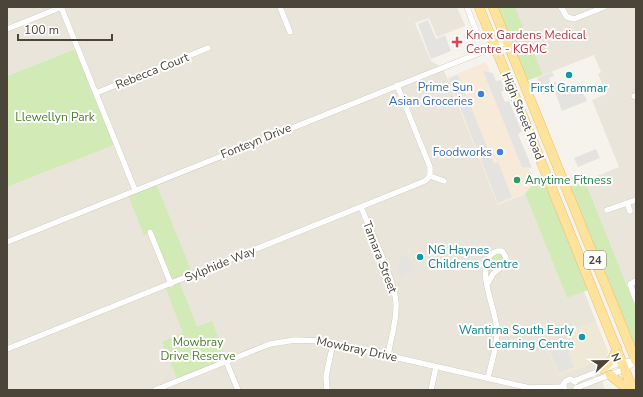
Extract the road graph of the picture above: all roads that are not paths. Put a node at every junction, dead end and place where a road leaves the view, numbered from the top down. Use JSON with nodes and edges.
{"nodes":[{"id":1,"x":62,"y":7,"type":"edge"},
{"id":2,"x":280,"y":7,"type":"edge"},
{"id":3,"x":466,"y":7,"type":"edge"},
{"id":4,"x":479,"y":7,"type":"edge"},
{"id":5,"x":493,"y":7,"type":"edge"},
{"id":6,"x":561,"y":7,"type":"edge"},
{"id":7,"x":604,"y":7,"type":"edge"},
{"id":8,"x":470,"y":16,"type":"junction"},
{"id":9,"x":484,"y":21,"type":"junction"},
{"id":10,"x":7,"y":29,"type":"edge"},
{"id":11,"x":290,"y":32,"type":"dead end"},
{"id":12,"x":477,"y":34,"type":"dead end"},
{"id":13,"x":507,"y":42,"type":"junction"},
{"id":14,"x":495,"y":47,"type":"junction"},
{"id":15,"x":208,"y":48,"type":"dead end"},
{"id":16,"x":397,"y":85,"type":"junction"},
{"id":17,"x":96,"y":93,"type":"junction"},
{"id":18,"x":554,"y":158,"type":"junction"},
{"id":19,"x":430,"y":176,"type":"junction"},
{"id":20,"x":444,"y":181,"type":"dead end"},
{"id":21,"x":549,"y":181,"type":"junction"},
{"id":22,"x":135,"y":190,"type":"junction"},
{"id":23,"x":636,"y":200,"type":"edge"},
{"id":24,"x":627,"y":203,"type":"junction"},
{"id":25,"x":361,"y":207,"type":"junction"},
{"id":26,"x":607,"y":210,"type":"dead end"},
{"id":27,"x":630,"y":211,"type":"dead end"},
{"id":28,"x":150,"y":232,"type":"dead end"},
{"id":29,"x":7,"y":242,"type":"edge"},
{"id":30,"x":636,"y":281,"type":"edge"},
{"id":31,"x":488,"y":283,"type":"junction"},
{"id":32,"x":171,"y":284,"type":"junction"},
{"id":33,"x":636,"y":300,"type":"edge"},
{"id":34,"x":333,"y":343,"type":"junction"},
{"id":35,"x":617,"y":348,"type":"junction"},
{"id":36,"x":7,"y":349,"type":"edge"},
{"id":37,"x":388,"y":355,"type":"junction"},
{"id":38,"x":226,"y":361,"type":"junction"},
{"id":39,"x":636,"y":361,"type":"edge"},
{"id":40,"x":624,"y":366,"type":"junction"},
{"id":41,"x":436,"y":367,"type":"junction"},
{"id":42,"x":606,"y":372,"type":"junction"},
{"id":43,"x":488,"y":378,"type":"junction"},
{"id":44,"x":574,"y":381,"type":"junction"},
{"id":45,"x":564,"y":389,"type":"edge"},
{"id":46,"x":576,"y":389,"type":"edge"},
{"id":47,"x":155,"y":390,"type":"edge"},
{"id":48,"x":238,"y":390,"type":"edge"},
{"id":49,"x":327,"y":390,"type":"edge"},
{"id":50,"x":430,"y":390,"type":"edge"},
{"id":51,"x":629,"y":390,"type":"edge"},
{"id":52,"x":633,"y":390,"type":"edge"}],
"edges":[{"from":1,"to":10,"type":"street"},
{"from":1,"to":17,"type":"street"},
{"from":2,"to":11,"type":"street"},
{"from":3,"to":8,"type":"street"},
{"from":4,"to":9,"type":"main road","name":"High Street Road","number":"24"},
{"from":5,"to":13,"type":"main road","name":"High Street Road","number":"24"},
{"from":6,"to":7,"type":"street"},
{"from":8,"to":9,"type":"street"},
{"from":8,"to":12,"type":"street"},
{"from":9,"to":14,"type":"main road","name":"High Street Road","number":"24"},
{"from":13,"to":14,"type":"street","name":"Fonteyn Drive"},
{"from":13,"to":18,"type":"main road","name":"High Street Road","number":"24"},
{"from":14,"to":16,"type":"street","name":"Fonteyn Drive"},
{"from":14,"to":21,"type":"main road","name":"High Street Road","number":"24"},
{"from":15,"to":17,"type":"street","name":"Rebecca Court"},
{"from":16,"to":19,"type":"street"},
{"from":16,"to":22,"type":"street","name":"Fonteyn Drive"},
{"from":17,"to":22,"type":"street"},
{"from":18,"to":21,"type":"main road"},
{"from":18,"to":39,"type":"main road","name":"High Street Road","number":"24"},
{"from":19,"to":20,"type":"street"},
{"from":19,"to":25,"type":"street","name":"Sylphide Way"},
{"from":21,"to":35,"type":"main road","name":"High Street Road","number":"24"},
{"from":22,"to":29,"type":"street","name":"Fonteyn Drive"},
{"from":23,"to":24,"type":"street"},
{"from":24,"to":26,"type":"street"},
{"from":24,"to":27,"type":"street"},
{"from":25,"to":32,"type":"street","name":"Sylphide Way"},
{"from":25,"to":37,"type":"street","name":"Tamara Street"},
{"from":28,"to":32,"type":"street"},
{"from":30,"to":33,"type":"street"},
{"from":31,"to":31,"type":"street"},
{"from":31,"to":43,"type":"street"},
{"from":32,"to":36,"type":"street","name":"Sylphide Way"},
{"from":34,"to":37,"type":"street","name":"Mowbray Drive"},
{"from":34,"to":38,"type":"street","name":"Mowbray Drive"},
{"from":34,"to":49,"type":"street"},
{"from":35,"to":40,"type":"main road","name":"High Street Road","number":"24"},
{"from":35,"to":42,"type":"main road"},
{"from":37,"to":41,"type":"street","name":"Mowbray Drive"},
{"from":38,"to":47,"type":"street","name":"Mowbray Drive"},
{"from":38,"to":48,"type":"street"},
{"from":39,"to":40,"type":"street","name":"Mowbray Drive"},
{"from":40,"to":42,"type":"street","name":"Mowbray Drive"},
{"from":40,"to":42,"type":"street","name":"Mowbray Drive"},
{"from":40,"to":52,"type":"main road","name":"High Street Road","number":"24"},
{"from":41,"to":43,"type":"street","name":"Mowbray Drive"},
{"from":41,"to":50,"type":"street"},
{"from":42,"to":44,"type":"street","name":"Mowbray Drive"},
{"from":42,"to":46,"type":"street","name":"Mowbray Drive"},
{"from":42,"to":51,"type":"main road"},
{"from":43,"to":45,"type":"street","name":"Mowbray Drive"},
{"from":44,"to":45,"type":"street","name":"Mowbray Drive"},
{"from":44,"to":46,"type":"street","name":"Mowbray Drive"}]}
